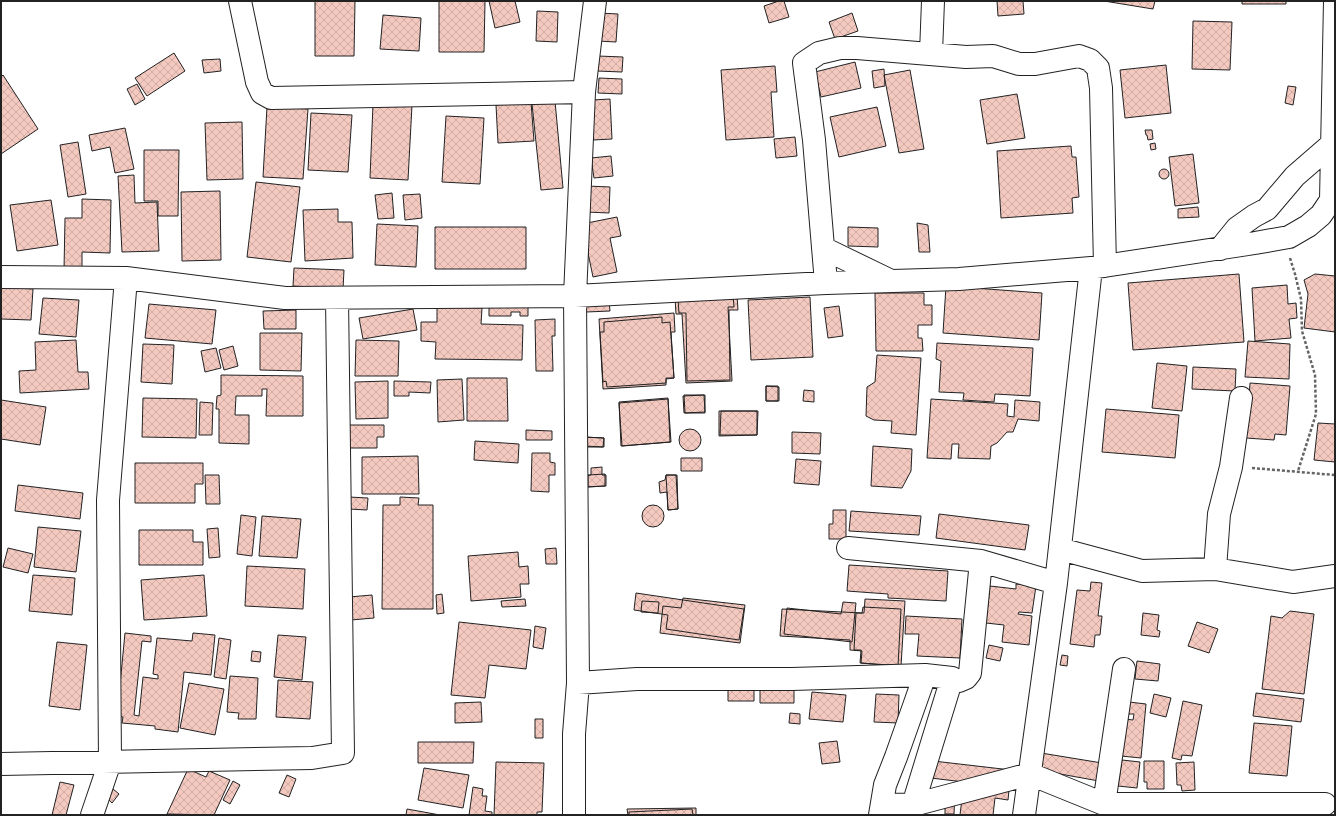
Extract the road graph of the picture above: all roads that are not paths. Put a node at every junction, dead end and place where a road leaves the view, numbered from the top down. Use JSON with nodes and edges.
{"nodes":[{"id":1,"x":240,"y":1,"type":"edge"},
{"id":2,"x":595,"y":1,"type":"edge"},
{"id":3,"x":933,"y":1,"type":"edge"},
{"id":4,"x":1335,"y":1,"type":"edge"},
{"id":5,"x":931,"y":53,"type":"junction"},
{"id":6,"x":584,"y":92,"type":"junction"},
{"id":7,"x":1333,"y":143,"type":"junction"},
{"id":8,"x":1267,"y":209,"type":"junction"},
{"id":9,"x":1256,"y":243,"type":"junction"},
{"id":10,"x":823,"y":248,"type":"junction"},
{"id":11,"x":1220,"y":249,"type":"junction"},
{"id":12,"x":1098,"y":267,"type":"junction"},
{"id":13,"x":1,"y":277,"type":"edge"},
{"id":14,"x":126,"y":278,"type":"junction"},
{"id":15,"x":892,"y":281,"type":"junction"},
{"id":16,"x":826,"y":283,"type":"junction"},
{"id":17,"x":575,"y":296,"type":"junction"},
{"id":18,"x":337,"y":298,"type":"junction"},
{"id":19,"x":1241,"y":398,"type":"dead end"},
{"id":20,"x":848,"y":548,"type":"dead end"},
{"id":21,"x":1060,"y":549,"type":"junction"},
{"id":22,"x":981,"y":562,"type":"junction"},
{"id":23,"x":1215,"y":569,"type":"junction"},
{"id":24,"x":1335,"y":576,"type":"edge"},
{"id":25,"x":1056,"y":583,"type":"junction"},
{"id":26,"x":1124,"y":669,"type":"dead end"},
{"id":27,"x":925,"y":675,"type":"junction"},
{"id":28,"x":952,"y":678,"type":"junction"},
{"id":29,"x":578,"y":683,"type":"junction"},
{"id":30,"x":110,"y":762,"type":"junction"},
{"id":31,"x":1,"y":764,"type":"edge"},
{"id":32,"x":1030,"y":774,"type":"junction"},
{"id":33,"x":1104,"y":804,"type":"junction"},
{"id":34,"x":1325,"y":804,"type":"dead end"},
{"id":35,"x":913,"y":805,"type":"junction"},
{"id":36,"x":881,"y":809,"type":"edge"},
{"id":37,"x":92,"y":815,"type":"edge"},
{"id":38,"x":574,"y":815,"type":"edge"},
{"id":39,"x":1024,"y":815,"type":"edge"}],
"edges":[{"from":1,"to":6,"type":"street"},
{"from":2,"to":6,"type":"street"},
{"from":3,"to":5,"type":"street"},
{"from":4,"to":7,"type":"street"},
{"from":5,"to":10,"type":"street"},
{"from":5,"to":12,"type":"street"},
{"from":6,"to":17,"type":"street"},
{"from":7,"to":8,"type":"street"},
{"from":7,"to":9,"type":"street"},
{"from":8,"to":9,"type":"street"},
{"from":8,"to":11,"type":"street"},
{"from":9,"to":11,"type":"street"},
{"from":10,"to":15,"type":"street"},
{"from":10,"to":16,"type":"street"},
{"from":11,"to":12,"type":"street"},
{"from":12,"to":15,"type":"street"},
{"from":12,"to":21,"type":"street"},
{"from":13,"to":14,"type":"street"},
{"from":14,"to":18,"type":"street"},
{"from":14,"to":30,"type":"street"},
{"from":15,"to":16,"type":"street"},
{"from":16,"to":17,"type":"street"},
{"from":17,"to":18,"type":"street"},
{"from":17,"to":29,"type":"street"},
{"from":18,"to":30,"type":"street"},
{"from":19,"to":23,"type":"street"},
{"from":20,"to":22,"type":"street"},
{"from":21,"to":23,"type":"street"},
{"from":21,"to":25,"type":"street"},
{"from":22,"to":25,"type":"street"},
{"from":22,"to":28,"type":"street"},
{"from":23,"to":24,"type":"street"},
{"from":25,"to":32,"type":"street"},
{"from":26,"to":33,"type":"street"},
{"from":27,"to":28,"type":"street"},
{"from":27,"to":29,"type":"street"},
{"from":27,"to":36,"type":"street"},
{"from":28,"to":35,"type":"street"},
{"from":29,"to":38,"type":"street"},
{"from":30,"to":31,"type":"street"},
{"from":30,"to":37,"type":"street"},
{"from":32,"to":33,"type":"street"},
{"from":32,"to":35,"type":"street"},
{"from":32,"to":39,"type":"street"},
{"from":33,"to":34,"type":"street"},
{"from":35,"to":36,"type":"street"}]}
